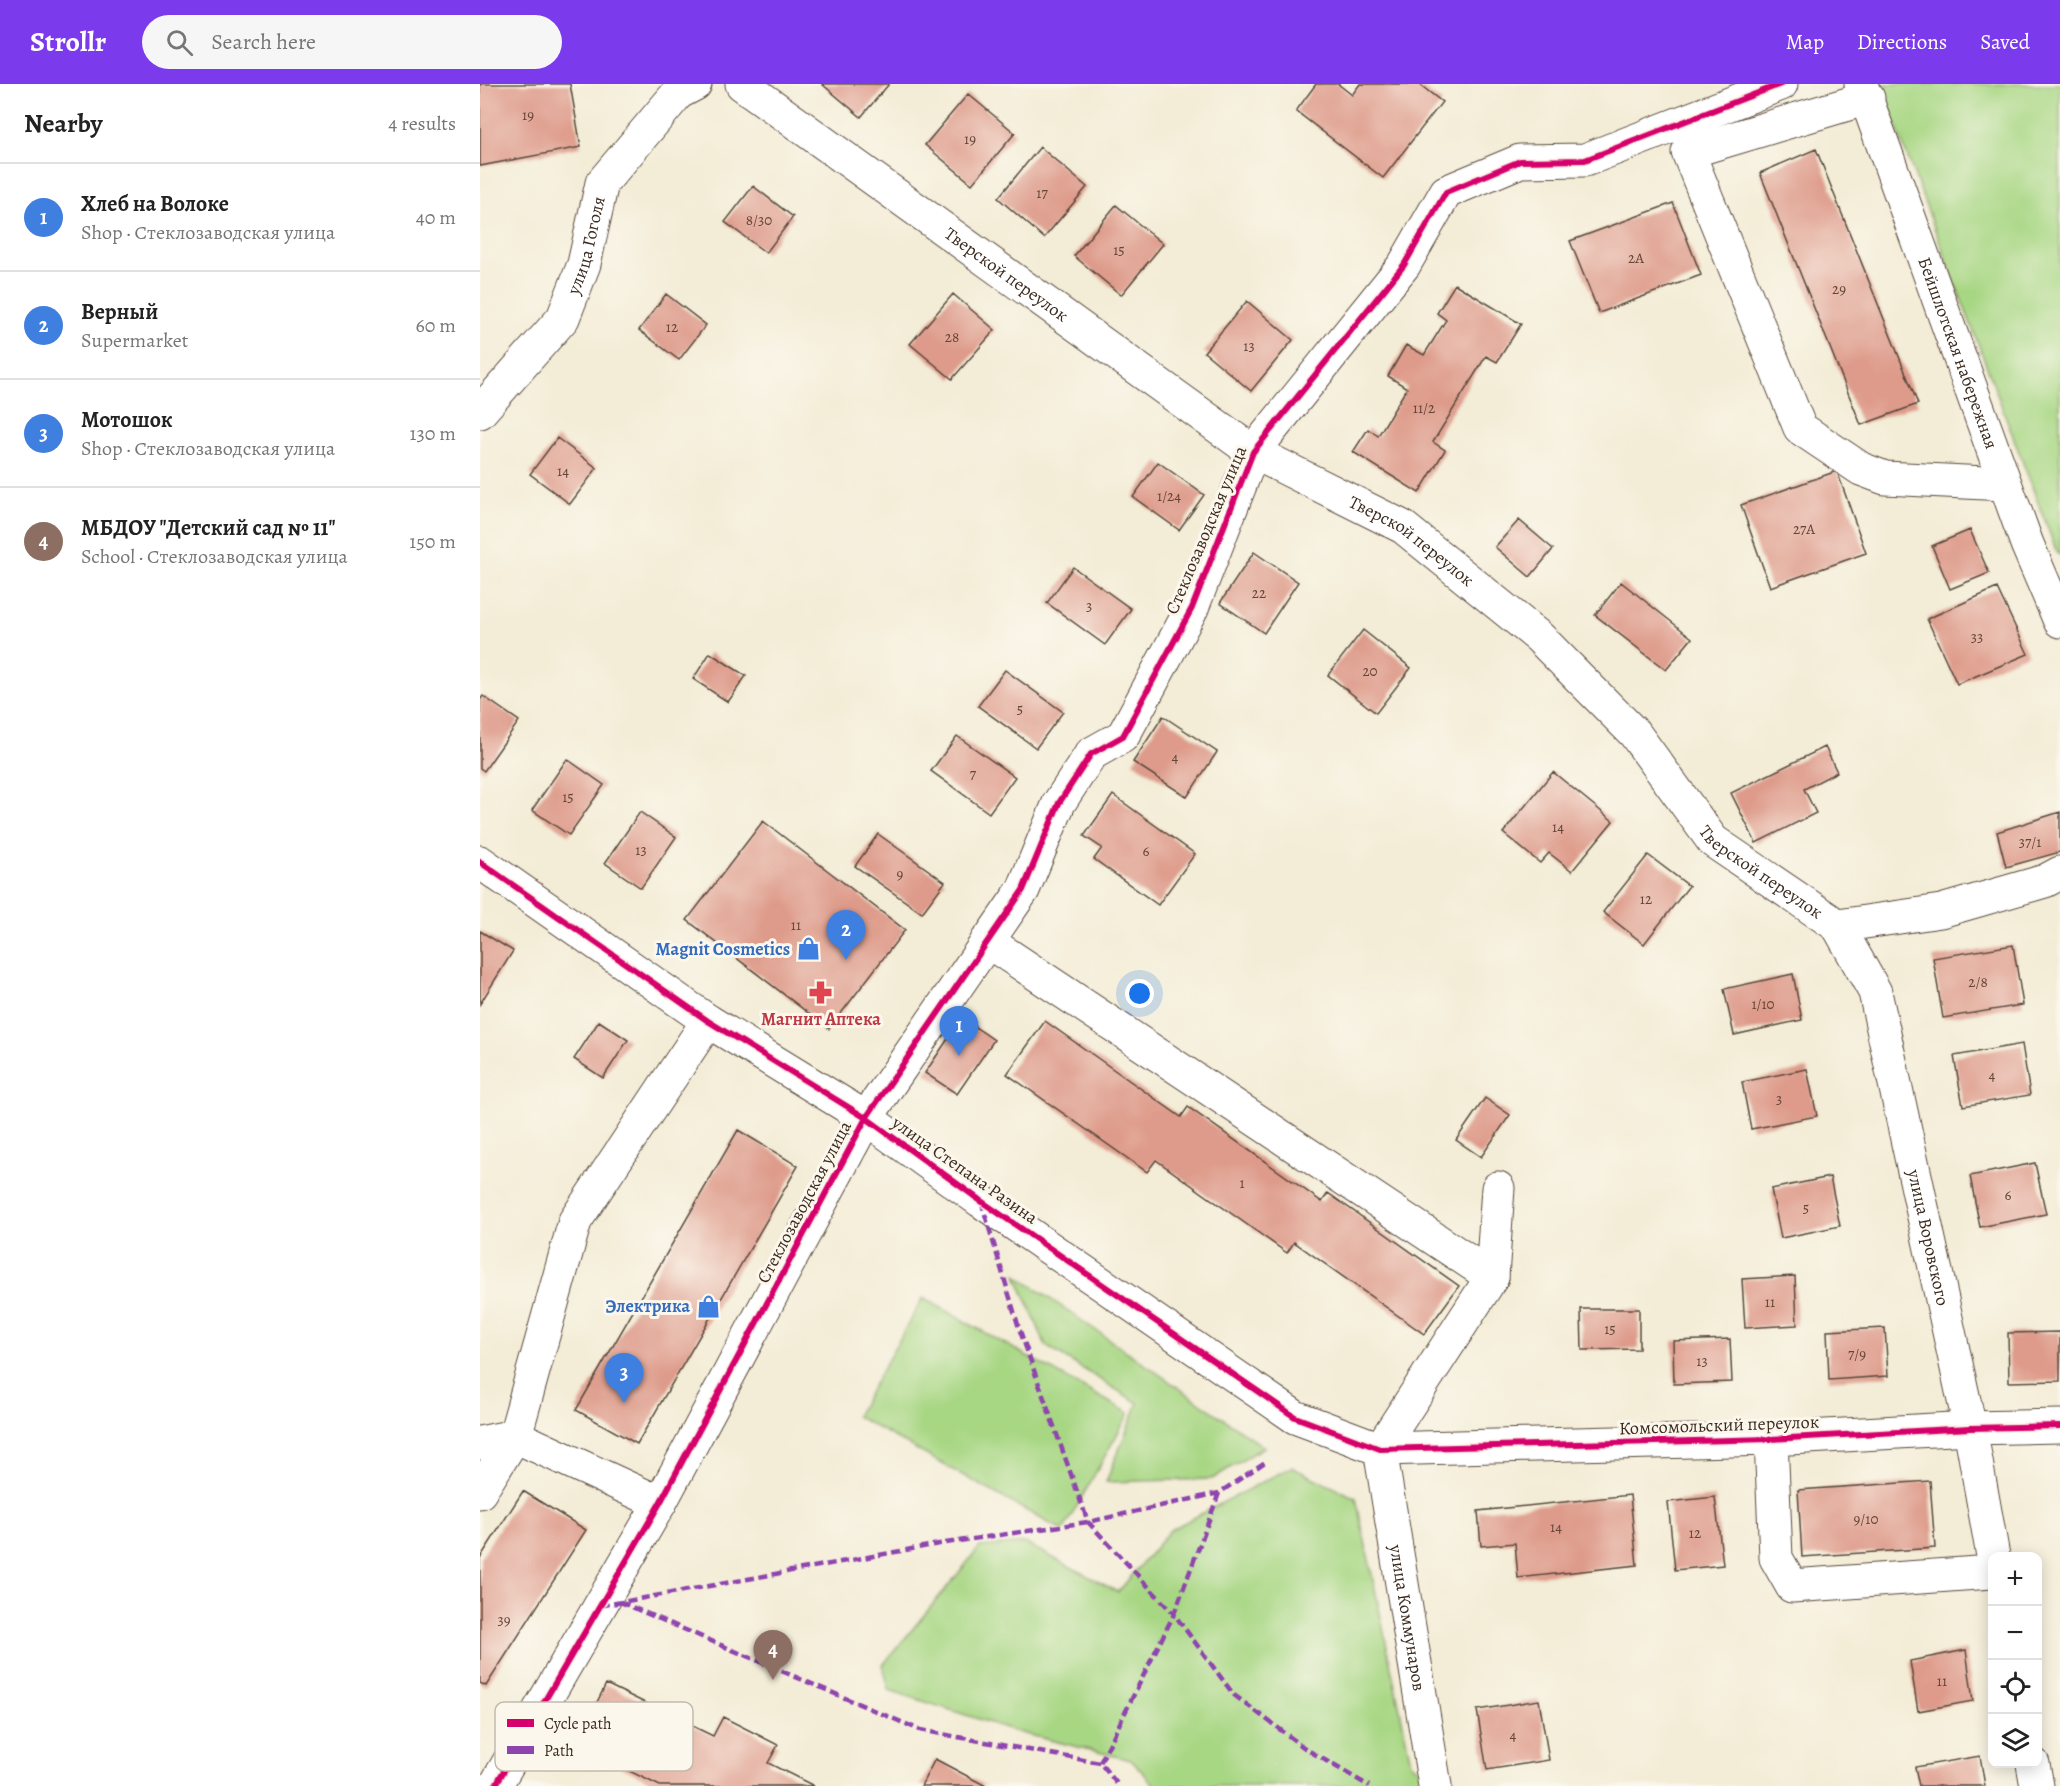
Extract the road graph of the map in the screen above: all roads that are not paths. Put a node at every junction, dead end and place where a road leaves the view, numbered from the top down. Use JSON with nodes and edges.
{"nodes":[{"id":1,"x":695,"y":84,"type":"edge"},
{"id":2,"x":742,"y":84,"type":"edge"},
{"id":3,"x":1780,"y":84,"type":"edge"},
{"id":4,"x":1864,"y":91,"type":"edge"},
{"id":5,"x":480,"y":412,"type":"edge"},
{"id":6,"x":1252,"y":452,"type":"junction"},
{"id":7,"x":2005,"y":484,"type":"junction"},
{"id":8,"x":2060,"y":621,"type":"edge"},
{"id":9,"x":480,"y":862,"type":"edge"},
{"id":10,"x":2060,"y":873,"type":"edge"},
{"id":11,"x":1839,"y":926,"type":"junction"},
{"id":12,"x":987,"y":941,"type":"junction"},
{"id":13,"x":708,"y":1021,"type":"junction"},
{"id":14,"x":866,"y":1118,"type":"junction"},
{"id":15,"x":1498,"y":1188,"type":"dead end"},
{"id":16,"x":1492,"y":1277,"type":"junction"},
{"id":17,"x":2060,"y":1426,"type":"edge"},
{"id":18,"x":1970,"y":1428,"type":"junction"},
{"id":19,"x":515,"y":1437,"type":"junction"},
{"id":20,"x":1772,"y":1439,"type":"junction"},
{"id":21,"x":480,"y":1443,"type":"edge"},
{"id":22,"x":1380,"y":1449,"type":"junction"},
{"id":23,"x":480,"y":1492,"type":"edge"},
{"id":24,"x":660,"y":1503,"type":"junction"},
{"id":25,"x":1992,"y":1552,"type":"edge"},
{"id":26,"x":1988,"y":1572,"type":"edge"},
{"id":27,"x":558,"y":1702,"type":"edge"},
{"id":28,"x":2034,"y":1768,"type":"edge"},
{"id":29,"x":509,"y":1771,"type":"edge"},
{"id":30,"x":495,"y":1786,"type":"edge"},
{"id":31,"x":1435,"y":1786,"type":"edge"},
{"id":32,"x":2037,"y":1786,"type":"edge"}],
"edges":[{"from":1,"to":5,"type":"street","name":"улица Гоголя"},
{"from":2,"to":6,"type":"street","name":"Тверской переулок"},
{"from":3,"to":6,"type":"street","name":"Стеклозаводская улица"},
{"from":4,"to":7,"type":"street","name":"Бейшлотская набережная"},
{"from":4,"to":7,"type":"street"},
{"from":6,"to":11,"type":"street","name":"Тверской переулок"},
{"from":6,"to":12,"type":"street","name":"Стеклозаводская улица"},
{"from":7,"to":8,"type":"street","name":"Бейшлотская набережная"},
{"from":9,"to":13,"type":"street","name":"улица Степана Разина"},
{"from":10,"to":11,"type":"street","name":"Тверской переулок"},
{"from":11,"to":18,"type":"street","name":"улица Воровского"},
{"from":12,"to":14,"type":"street","name":"Стеклозаводская улица"},
{"from":12,"to":16,"type":"street"},
{"from":13,"to":14,"type":"street","name":"улица Степана Разина"},
{"from":13,"to":19,"type":"street"},
{"from":14,"to":22,"type":"street","name":"улица Степана Разина"},
{"from":14,"to":24,"type":"street","name":"Стеклозаводская улица"},
{"from":15,"to":16,"type":"street"},
{"from":16,"to":22,"type":"street"},
{"from":17,"to":18,"type":"street","name":"Комсомольский переулок"},
{"from":18,"to":20,"type":"street","name":"Комсомольский переулок"},
{"from":18,"to":25,"type":"street","name":"улица Воровского"},
{"from":19,"to":21,"type":"street"},
{"from":19,"to":23,"type":"street"},
{"from":19,"to":24,"type":"street"},
{"from":20,"to":22,"type":"street","name":"Комсомольский переулок"},
{"from":20,"to":26,"type":"street"},
{"from":22,"to":31,"type":"street","name":"улица Коммунаров"},
{"from":24,"to":27,"type":"street","name":"Стеклозаводская улица"},
{"from":28,"to":32,"type":"street"},
{"from":29,"to":30,"type":"street","name":"Стеклозаводская улица"}]}
